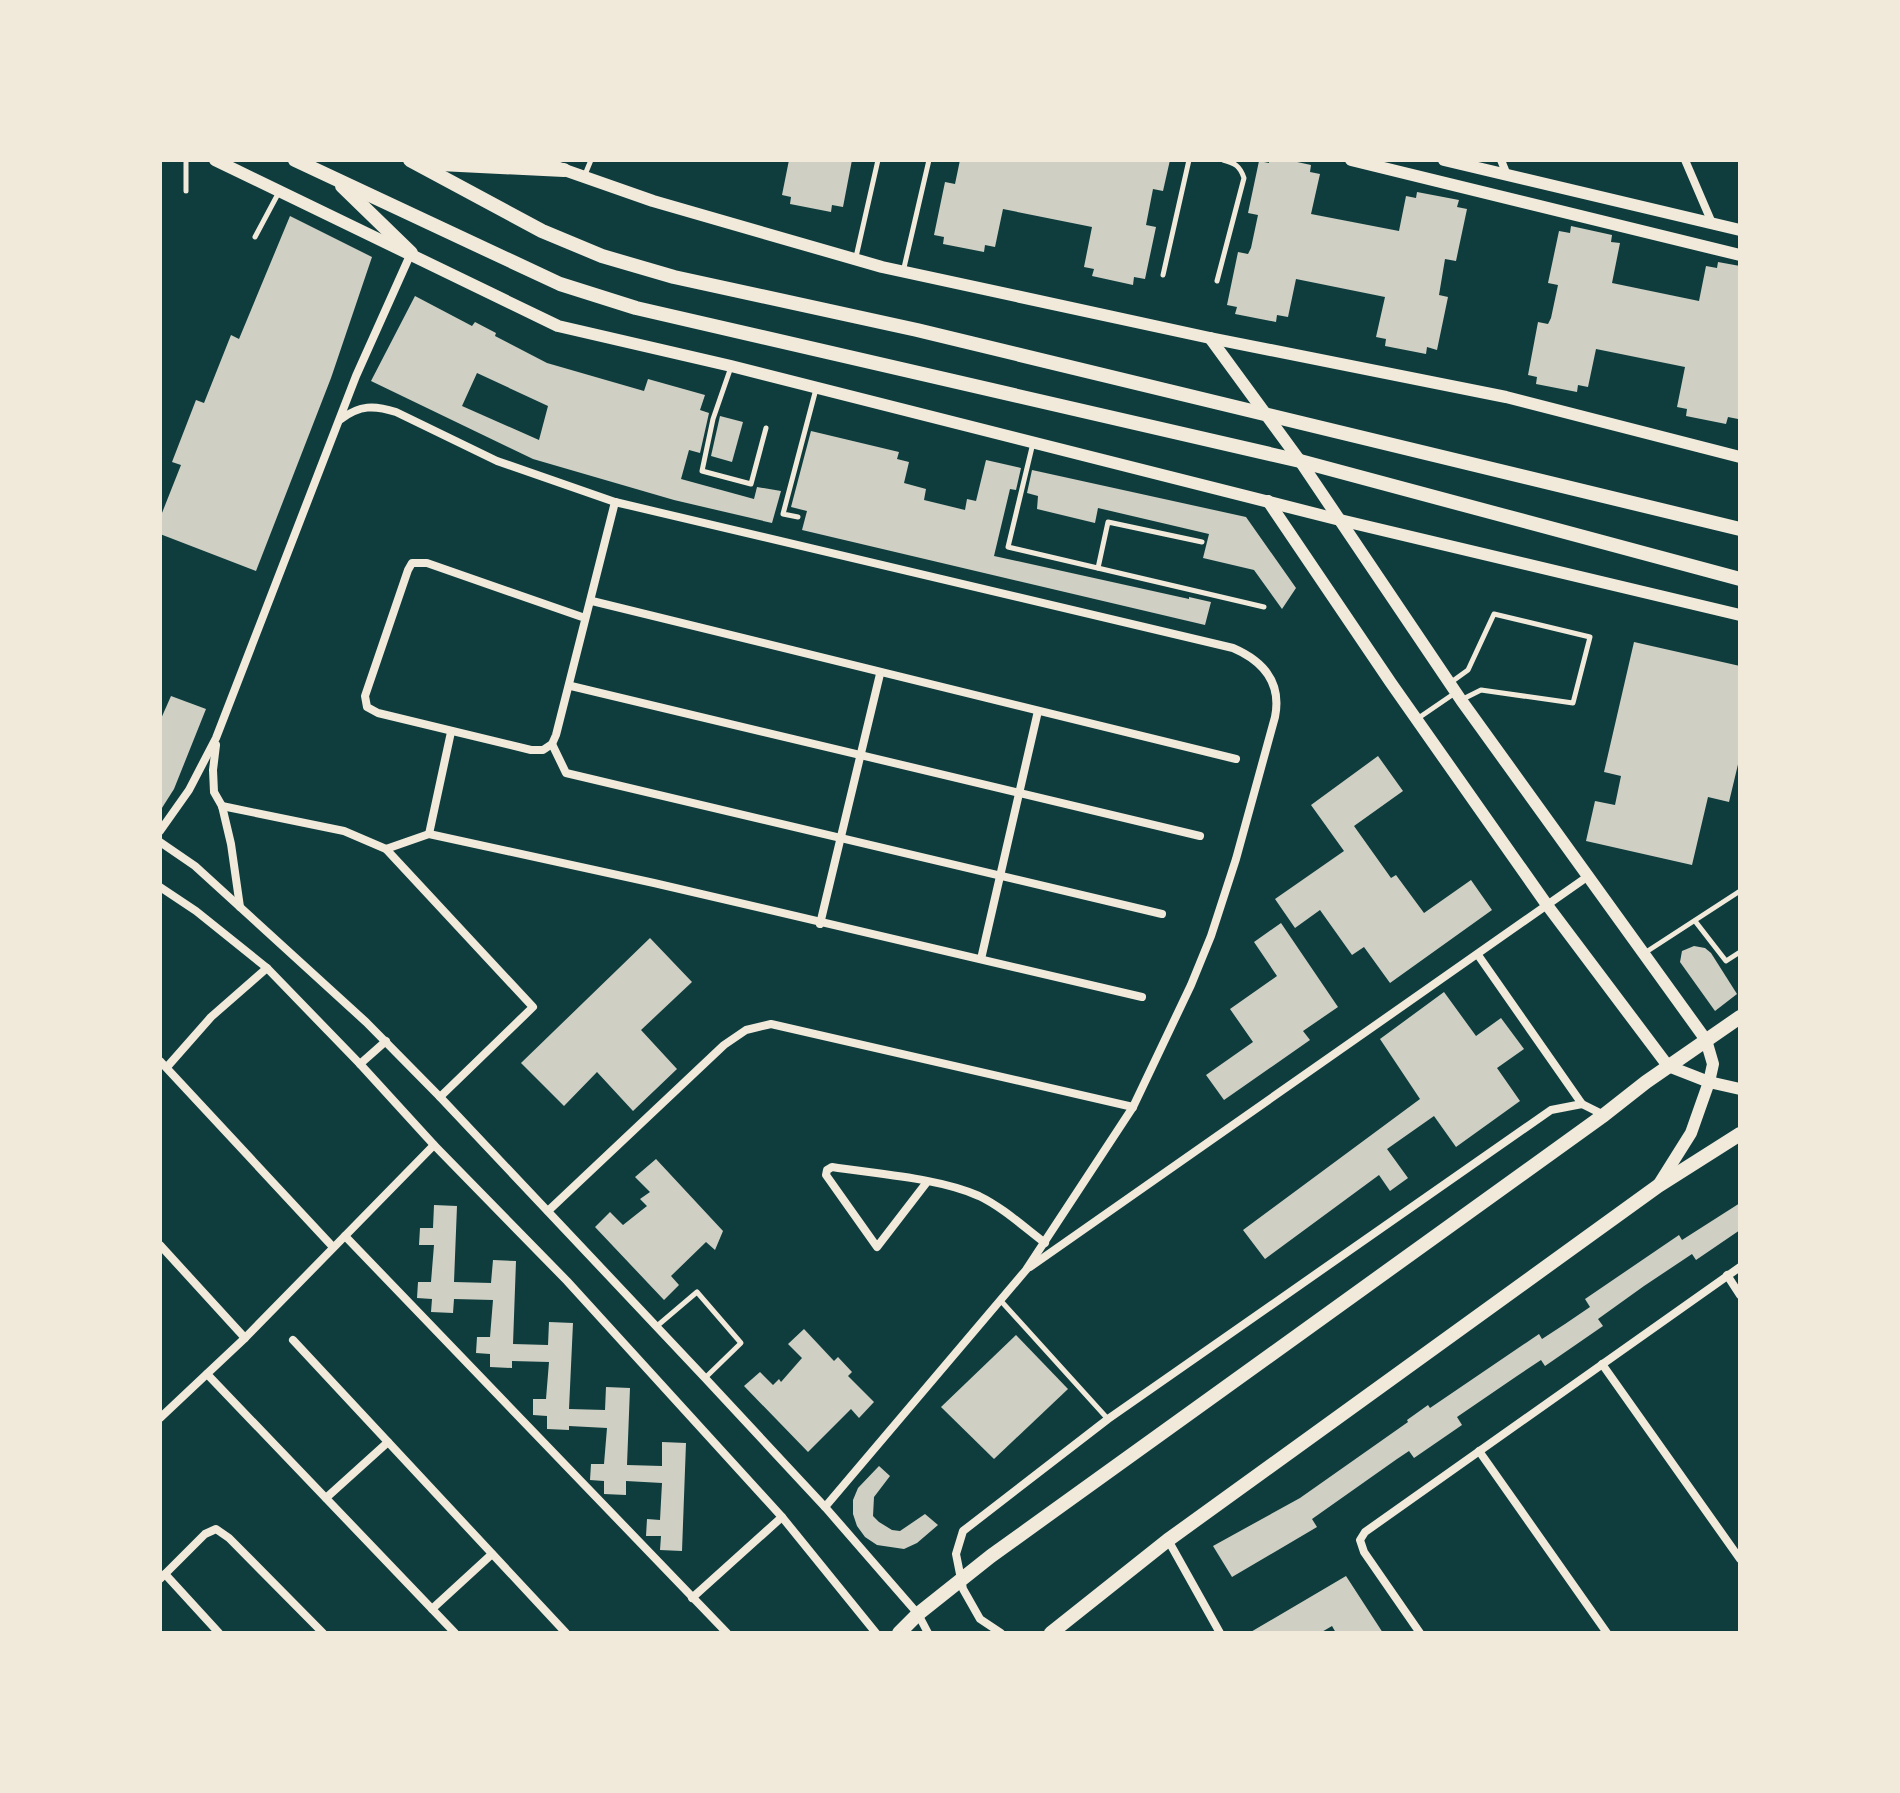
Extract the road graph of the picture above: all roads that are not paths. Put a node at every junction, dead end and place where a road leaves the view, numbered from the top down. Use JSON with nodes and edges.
{"nodes":[{"id":1,"x":186,"y":160,"type":"edge"},
{"id":2,"x":215,"y":160,"type":"edge"},
{"id":3,"x":295,"y":160,"type":"edge"},
{"id":4,"x":591,"y":160,"type":"edge"},
{"id":5,"x":878,"y":160,"type":"edge"},
{"id":6,"x":929,"y":160,"type":"edge"},
{"id":7,"x":1189,"y":160,"type":"edge"},
{"id":8,"x":1223,"y":160,"type":"edge"},
{"id":9,"x":1351,"y":160,"type":"edge"},
{"id":10,"x":1445,"y":160,"type":"edge"},
{"id":11,"x":1501,"y":160,"type":"edge"},
{"id":12,"x":1685,"y":160,"type":"edge"},
{"id":13,"x":413,"y":161,"type":"edge"},
{"id":14,"x":542,"y":161,"type":"edge"},
{"id":15,"x":564,"y":170,"type":"junction"},
{"id":16,"x":1507,"y":175,"type":"junction"},
{"id":17,"x":584,"y":177,"type":"junction"},
{"id":18,"x":333,"y":178,"type":"junction"},
{"id":19,"x":1446,"y":182,"type":"junction"},
{"id":20,"x":186,"y":191,"type":"dead end"},
{"id":21,"x":279,"y":191,"type":"junction"},
{"id":22,"x":1712,"y":223,"type":"junction"},
{"id":23,"x":1740,"y":230,"type":"edge"},
{"id":24,"x":255,"y":237,"type":"dead end"},
{"id":25,"x":411,"y":253,"type":"junction"},
{"id":26,"x":1740,"y":255,"type":"edge"},
{"id":27,"x":855,"y":260,"type":"junction"},
{"id":28,"x":903,"y":272,"type":"junction"},
{"id":29,"x":1163,"y":275,"type":"dead end"},
{"id":30,"x":1217,"y":281,"type":"dead end"},
{"id":31,"x":1210,"y":338,"type":"junction"},
{"id":32,"x":731,"y":366,"type":"junction"},
{"id":33,"x":817,"y":388,"type":"junction"},
{"id":34,"x":1265,"y":413,"type":"junction"},
{"id":35,"x":341,"y":419,"type":"junction"},
{"id":36,"x":766,"y":428,"type":"dead end"},
{"id":37,"x":1033,"y":442,"type":"junction"},
{"id":38,"x":1740,"y":457,"type":"edge"},
{"id":39,"x":1300,"y":461,"type":"junction"},
{"id":40,"x":1268,"y":501,"type":"junction"},
{"id":41,"x":615,"y":502,"type":"junction"},
{"id":42,"x":798,"y":517,"type":"dead end"},
{"id":43,"x":1340,"y":520,"type":"junction"},
{"id":44,"x":1740,"y":529,"type":"edge"},
{"id":45,"x":1202,"y":542,"type":"dead end"},
{"id":46,"x":1098,"y":568,"type":"junction"},
{"id":47,"x":1740,"y":579,"type":"edge"},
{"id":48,"x":592,"y":601,"type":"junction"},
{"id":49,"x":1264,"y":607,"type":"dead end"},
{"id":50,"x":1740,"y":615,"type":"edge"},
{"id":51,"x":585,"y":618,"type":"junction"},
{"id":52,"x":880,"y":674,"type":"junction"},
{"id":53,"x":571,"y":686,"type":"junction"},
{"id":54,"x":1455,"y":692,"type":"junction"},
{"id":55,"x":1038,"y":711,"type":"junction"},
{"id":56,"x":1416,"y":719,"type":"junction"},
{"id":57,"x":451,"y":732,"type":"junction"},
{"id":58,"x":216,"y":738,"type":"junction"},
{"id":59,"x":552,"y":744,"type":"junction"},
{"id":60,"x":860,"y":756,"type":"junction"},
{"id":61,"x":1236,"y":759,"type":"dead end"},
{"id":62,"x":1019,"y":794,"type":"junction"},
{"id":63,"x":222,"y":806,"type":"junction"},
{"id":64,"x":160,"y":831,"type":"edge"},
{"id":65,"x":429,"y":834,"type":"junction"},
{"id":66,"x":1200,"y":836,"type":"dead end"},
{"id":67,"x":842,"y":839,"type":"junction"},
{"id":68,"x":160,"y":842,"type":"edge"},
{"id":69,"x":386,"y":849,"type":"junction"},
{"id":70,"x":998,"y":877,"type":"junction"},
{"id":71,"x":1587,"y":877,"type":"junction"},
{"id":72,"x":160,"y":887,"type":"edge"},
{"id":73,"x":1740,"y":891,"type":"edge"},
{"id":74,"x":1547,"y":905,"type":"junction"},
{"id":75,"x":241,"y":908,"type":"junction"},
{"id":76,"x":1162,"y":914,"type":"dead end"},
{"id":77,"x":1695,"y":921,"type":"junction"},
{"id":78,"x":820,"y":924,"type":"junction"},
{"id":79,"x":1740,"y":952,"type":"edge"},
{"id":80,"x":1478,"y":955,"type":"junction"},
{"id":81,"x":1643,"y":955,"type":"junction"},
{"id":82,"x":981,"y":959,"type":"junction"},
{"id":83,"x":267,"y":968,"type":"junction"},
{"id":84,"x":1142,"y":997,"type":"dead end"},
{"id":85,"x":1740,"y":1017,"type":"edge"},
{"id":86,"x":1706,"y":1040,"type":"junction"},
{"id":87,"x":386,"y":1041,"type":"junction"},
{"id":88,"x":164,"y":1064,"type":"edge"},
{"id":89,"x":360,"y":1064,"type":"junction"},
{"id":90,"x":1668,"y":1066,"type":"junction"},
{"id":91,"x":1709,"y":1082,"type":"junction"},
{"id":92,"x":1740,"y":1089,"type":"edge"},
{"id":93,"x":440,"y":1097,"type":"junction"},
{"id":94,"x":1582,"y":1104,"type":"junction"},
{"id":95,"x":1133,"y":1107,"type":"junction"},
{"id":96,"x":1604,"y":1115,"type":"junction"},
{"id":97,"x":1740,"y":1134,"type":"edge"},
{"id":98,"x":434,"y":1145,"type":"junction"},
{"id":99,"x":927,"y":1182,"type":"junction"},
{"id":100,"x":1658,"y":1186,"type":"junction"},
{"id":101,"x":548,"y":1211,"type":"junction"},
{"id":102,"x":345,"y":1236,"type":"junction"},
{"id":103,"x":1045,"y":1243,"type":"junction"},
{"id":104,"x":160,"y":1245,"type":"edge"},
{"id":105,"x":333,"y":1247,"type":"junction"},
{"id":106,"x":1740,"y":1267,"type":"edge"},
{"id":107,"x":1026,"y":1270,"type":"junction"},
{"id":108,"x":1727,"y":1275,"type":"junction"},
{"id":109,"x":1740,"y":1295,"type":"edge"},
{"id":110,"x":1001,"y":1301,"type":"junction"},
{"id":111,"x":657,"y":1326,"type":"junction"},
{"id":112,"x":245,"y":1338,"type":"junction"},
{"id":113,"x":293,"y":1340,"type":"dead end"},
{"id":114,"x":1602,"y":1364,"type":"junction"},
{"id":115,"x":207,"y":1374,"type":"junction"},
{"id":116,"x":705,"y":1378,"type":"junction"},
{"id":117,"x":160,"y":1418,"type":"edge"},
{"id":118,"x":1108,"y":1419,"type":"junction"},
{"id":119,"x":388,"y":1442,"type":"junction"},
{"id":120,"x":1479,"y":1451,"type":"junction"},
{"id":121,"x":326,"y":1498,"type":"junction"},
{"id":122,"x":825,"y":1507,"type":"junction"},
{"id":123,"x":782,"y":1517,"type":"junction"},
{"id":124,"x":1168,"y":1540,"type":"junction"},
{"id":125,"x":492,"y":1554,"type":"junction"},
{"id":126,"x":1740,"y":1559,"type":"edge"},
{"id":127,"x":162,"y":1577,"type":"edge"},
{"id":128,"x":961,"y":1581,"type":"junction"},
{"id":129,"x":692,"y":1598,"type":"junction"},
{"id":130,"x":432,"y":1609,"type":"junction"},
{"id":131,"x":918,"y":1614,"type":"junction"},
{"id":132,"x":219,"y":1633,"type":"edge"},
{"id":133,"x":323,"y":1633,"type":"edge"},
{"id":134,"x":455,"y":1633,"type":"edge"},
{"id":135,"x":566,"y":1633,"type":"edge"},
{"id":136,"x":727,"y":1633,"type":"edge"},
{"id":137,"x":876,"y":1633,"type":"edge"},
{"id":138,"x":899,"y":1633,"type":"edge"},
{"id":139,"x":928,"y":1633,"type":"edge"},
{"id":140,"x":1001,"y":1633,"type":"edge"},
{"id":141,"x":1051,"y":1633,"type":"edge"},
{"id":142,"x":1220,"y":1633,"type":"edge"},
{"id":143,"x":1420,"y":1633,"type":"edge"},
{"id":144,"x":1607,"y":1633,"type":"edge"}],
"edges":[{"from":1,"to":20,"type":"lane"},
{"from":2,"to":21,"type":"street"},
{"from":3,"to":18,"type":"main road"},
{"from":4,"to":17,"type":"lane"},
{"from":5,"to":27,"type":"lane"},
{"from":6,"to":28,"type":"lane"},
{"from":7,"to":29,"type":"lane"},
{"from":8,"to":30,"type":"lane"},
{"from":9,"to":19,"type":"street"},
{"from":10,"to":16,"type":"street"},
{"from":10,"to":19,"type":"street"},
{"from":11,"to":16,"type":"street"},
{"from":12,"to":22,"type":"street"},
{"from":13,"to":15,"type":"main road"},
{"from":13,"to":34,"type":"main road"},
{"from":14,"to":15,"type":"street"},
{"from":15,"to":17,"type":"street"},
{"from":16,"to":22,"type":"street"},
{"from":17,"to":27,"type":"street"},
{"from":18,"to":25,"type":"main road"},
{"from":18,"to":39,"type":"main road"},
{"from":19,"to":26,"type":"street"},
{"from":21,"to":24,"type":"lane"},
{"from":21,"to":25,"type":"street"},
{"from":22,"to":23,"type":"street"},
{"from":25,"to":32,"type":"street"},
{"from":25,"to":35,"type":"street"},
{"from":27,"to":28,"type":"street"},
{"from":28,"to":31,"type":"street"},
{"from":31,"to":34,"type":"street"},
{"from":31,"to":38,"type":"street"},
{"from":32,"to":33,"type":"street"},
{"from":32,"to":36,"type":"lane"},
{"from":33,"to":37,"type":"street"},
{"from":33,"to":42,"type":"lane"},
{"from":34,"to":39,"type":"street"},
{"from":34,"to":44,"type":"main road"},
{"from":35,"to":41,"type":"street"},
{"from":35,"to":58,"type":"street"},
{"from":37,"to":40,"type":"street"},
{"from":37,"to":46,"type":"lane"},
{"from":39,"to":43,"type":"street"},
{"from":39,"to":47,"type":"main road"},
{"from":40,"to":43,"type":"street"},
{"from":40,"to":56,"type":"street"},
{"from":41,"to":48,"type":"street"},
{"from":41,"to":95,"type":"street"},
{"from":43,"to":50,"type":"street"},
{"from":43,"to":54,"type":"street"},
{"from":45,"to":46,"type":"lane"},
{"from":46,"to":49,"type":"lane"},
{"from":48,"to":51,"type":"street"},
{"from":48,"to":52,"type":"street"},
{"from":51,"to":53,"type":"street"},
{"from":51,"to":57,"type":"street"},
{"from":52,"to":55,"type":"street"},
{"from":52,"to":60,"type":"street"},
{"from":53,"to":59,"type":"street"},
{"from":53,"to":60,"type":"street"},
{"from":54,"to":54,"type":"lane"},
{"from":54,"to":56,"type":"lane"},
{"from":54,"to":71,"type":"street"},
{"from":55,"to":61,"type":"street"},
{"from":55,"to":62,"type":"street"},
{"from":56,"to":74,"type":"street"},
{"from":57,"to":59,"type":"street"},
{"from":57,"to":65,"type":"street"},
{"from":58,"to":63,"type":"street"},
{"from":58,"to":64,"type":"street"},
{"from":59,"to":67,"type":"street"},
{"from":60,"to":62,"type":"street"},
{"from":60,"to":67,"type":"street"},
{"from":62,"to":66,"type":"street"},
{"from":62,"to":70,"type":"street"},
{"from":63,"to":69,"type":"street"},
{"from":63,"to":75,"type":"street"},
{"from":65,"to":69,"type":"street"},
{"from":65,"to":78,"type":"street"},
{"from":67,"to":70,"type":"street"},
{"from":67,"to":78,"type":"street"},
{"from":68,"to":75,"type":"street"},
{"from":69,"to":93,"type":"street"},
{"from":70,"to":76,"type":"street"},
{"from":70,"to":82,"type":"street"},
{"from":71,"to":74,"type":"street"},
{"from":71,"to":81,"type":"street"},
{"from":72,"to":83,"type":"street"},
{"from":73,"to":77,"type":"lane"},
{"from":74,"to":80,"type":"street"},
{"from":74,"to":90,"type":"street"},
{"from":75,"to":87,"type":"street"},
{"from":77,"to":79,"type":"lane"},
{"from":77,"to":81,"type":"lane"},
{"from":78,"to":82,"type":"street"},
{"from":80,"to":94,"type":"street"},
{"from":80,"to":107,"type":"street"},
{"from":81,"to":86,"type":"street"},
{"from":82,"to":84,"type":"street"},
{"from":83,"to":88,"type":"street"},
{"from":83,"to":89,"type":"street"},
{"from":85,"to":86,"type":"main road"},
{"from":86,"to":90,"type":"main road"},
{"from":86,"to":91,"type":"street"},
{"from":87,"to":89,"type":"street"},
{"from":87,"to":93,"type":"street"},
{"from":88,"to":105,"type":"street"},
{"from":89,"to":98,"type":"street"},
{"from":90,"to":91,"type":"street"},
{"from":90,"to":96,"type":"main road"},
{"from":91,"to":92,"type":"street"},
{"from":91,"to":100,"type":"street"},
{"from":93,"to":101,"type":"street"},
{"from":94,"to":96,"type":"street"},
{"from":94,"to":118,"type":"street"},
{"from":95,"to":101,"type":"street"},
{"from":95,"to":103,"type":"street"},
{"from":96,"to":128,"type":"main road"},
{"from":97,"to":100,"type":"main road"},
{"from":98,"to":102,"type":"street"},
{"from":98,"to":123,"type":"street"},
{"from":99,"to":99,"type":"street"},
{"from":99,"to":103,"type":"street"},
{"from":100,"to":124,"type":"main road"},
{"from":101,"to":111,"type":"street"},
{"from":102,"to":105,"type":"street"},
{"from":102,"to":129,"type":"street"},
{"from":103,"to":107,"type":"street"},
{"from":104,"to":112,"type":"street"},
{"from":105,"to":112,"type":"street"},
{"from":106,"to":108,"type":"street"},
{"from":107,"to":110,"type":"street"},
{"from":108,"to":109,"type":"street"},
{"from":108,"to":114,"type":"street"},
{"from":110,"to":118,"type":"lane"},
{"from":110,"to":122,"type":"street"},
{"from":111,"to":116,"type":"street"},
{"from":111,"to":116,"type":"lane"},
{"from":112,"to":115,"type":"street"},
{"from":113,"to":119,"type":"street"},
{"from":114,"to":120,"type":"street"},
{"from":114,"to":126,"type":"street"},
{"from":115,"to":117,"type":"street"},
{"from":115,"to":121,"type":"street"},
{"from":116,"to":122,"type":"street"},
{"from":118,"to":128,"type":"street"},
{"from":119,"to":121,"type":"street"},
{"from":119,"to":125,"type":"street"},
{"from":120,"to":143,"type":"street"},
{"from":120,"to":144,"type":"street"},
{"from":121,"to":130,"type":"street"},
{"from":122,"to":131,"type":"street"},
{"from":123,"to":129,"type":"street"},
{"from":123,"to":137,"type":"street"},
{"from":124,"to":141,"type":"main road"},
{"from":124,"to":142,"type":"street"},
{"from":125,"to":130,"type":"street"},
{"from":125,"to":135,"type":"street"},
{"from":127,"to":132,"type":"street"},
{"from":127,"to":133,"type":"street"},
{"from":128,"to":131,"type":"main road"},
{"from":128,"to":140,"type":"street"},
{"from":129,"to":136,"type":"street"},
{"from":130,"to":134,"type":"street"},
{"from":131,"to":138,"type":"main road"},
{"from":131,"to":139,"type":"street"}]}
